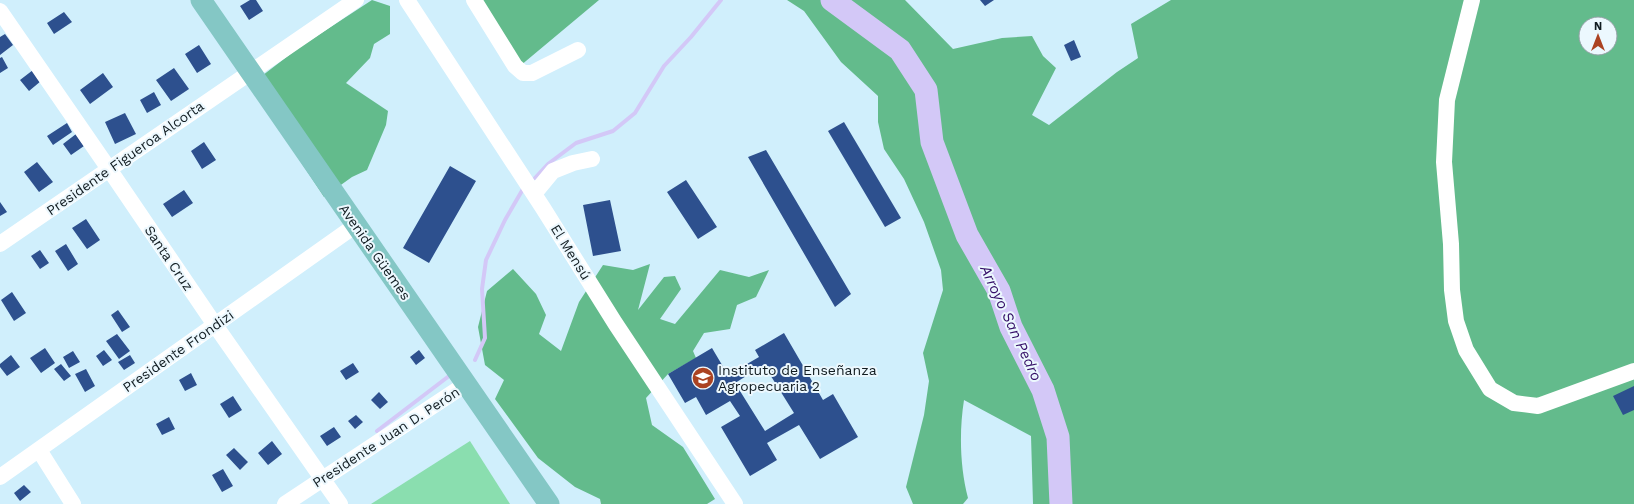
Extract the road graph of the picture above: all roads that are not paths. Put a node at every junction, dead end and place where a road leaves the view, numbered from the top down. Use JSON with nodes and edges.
{"nodes":[{"id":1,"x":201,"y":0,"type":"edge"},
{"id":2,"x":356,"y":0,"type":"edge"},
{"id":3,"x":407,"y":0,"type":"edge"},
{"id":4,"x":474,"y":0,"type":"edge"},
{"id":5,"x":1472,"y":0,"type":"edge"},
{"id":6,"x":0,"y":11,"type":"edge"},
{"id":7,"x":578,"y":50,"type":"dead end"},
{"id":8,"x":251,"y":72,"type":"junction"},
{"id":9,"x":592,"y":159,"type":"dead end"},
{"id":10,"x":109,"y":169,"type":"junction"},
{"id":11,"x":534,"y":194,"type":"junction"},
{"id":12,"x":356,"y":225,"type":"junction"},
{"id":13,"x":0,"y":244,"type":"edge"},
{"id":14,"x":215,"y":325,"type":"junction"},
{"id":15,"x":1634,"y":371,"type":"edge"},
{"id":16,"x":466,"y":384,"type":"junction"},
{"id":17,"x":39,"y":450,"type":"junction"},
{"id":18,"x":0,"y":477,"type":"edge"},
{"id":19,"x":322,"y":478,"type":"junction"},
{"id":20,"x":732,"y":503,"type":"edge"},
{"id":21,"x":73,"y":504,"type":"edge"},
{"id":22,"x":285,"y":504,"type":"edge"},
{"id":23,"x":340,"y":504,"type":"edge"},
{"id":24,"x":549,"y":504,"type":"edge"}],
"edges":[{"from":1,"to":8,"type":"main road","name":"Avenida Güemes"},
{"from":2,"to":8,"type":"street","name":"Presidente Figueroa Alcorta"},
{"from":3,"to":11,"type":"street","name":"El Mensú"},
{"from":4,"to":7,"type":"street"},
{"from":5,"to":15,"type":"street"},
{"from":6,"to":10,"type":"street","name":"Santa Cruz"},
{"from":8,"to":10,"type":"street","name":"Presidente Figueroa Alcorta"},
{"from":8,"to":12,"type":"main road","name":"Avenida Güemes"},
{"from":9,"to":11,"type":"street"},
{"from":10,"to":13,"type":"street","name":"Presidente Figueroa Alcorta"},
{"from":10,"to":14,"type":"street","name":"Santa Cruz"},
{"from":11,"to":20,"type":"street","name":"El Mensú"},
{"from":12,"to":14,"type":"street","name":"Presidente Frondizi"},
{"from":12,"to":16,"type":"main road","name":"Avenida Güemes"},
{"from":14,"to":17,"type":"street","name":"Presidente Frondizi"},
{"from":14,"to":19,"type":"street","name":"Santa Cruz"},
{"from":16,"to":19,"type":"street","name":"Presidente Juan D. Perón"},
{"from":16,"to":24,"type":"main road","name":"Avenida Güemes"},
{"from":17,"to":18,"type":"street","name":"Presidente Frondizi"},
{"from":17,"to":21,"type":"street"},
{"from":19,"to":22,"type":"street","name":"Presidente Juan D. Perón"},
{"from":19,"to":23,"type":"street","name":"Santa Cruz"}]}
